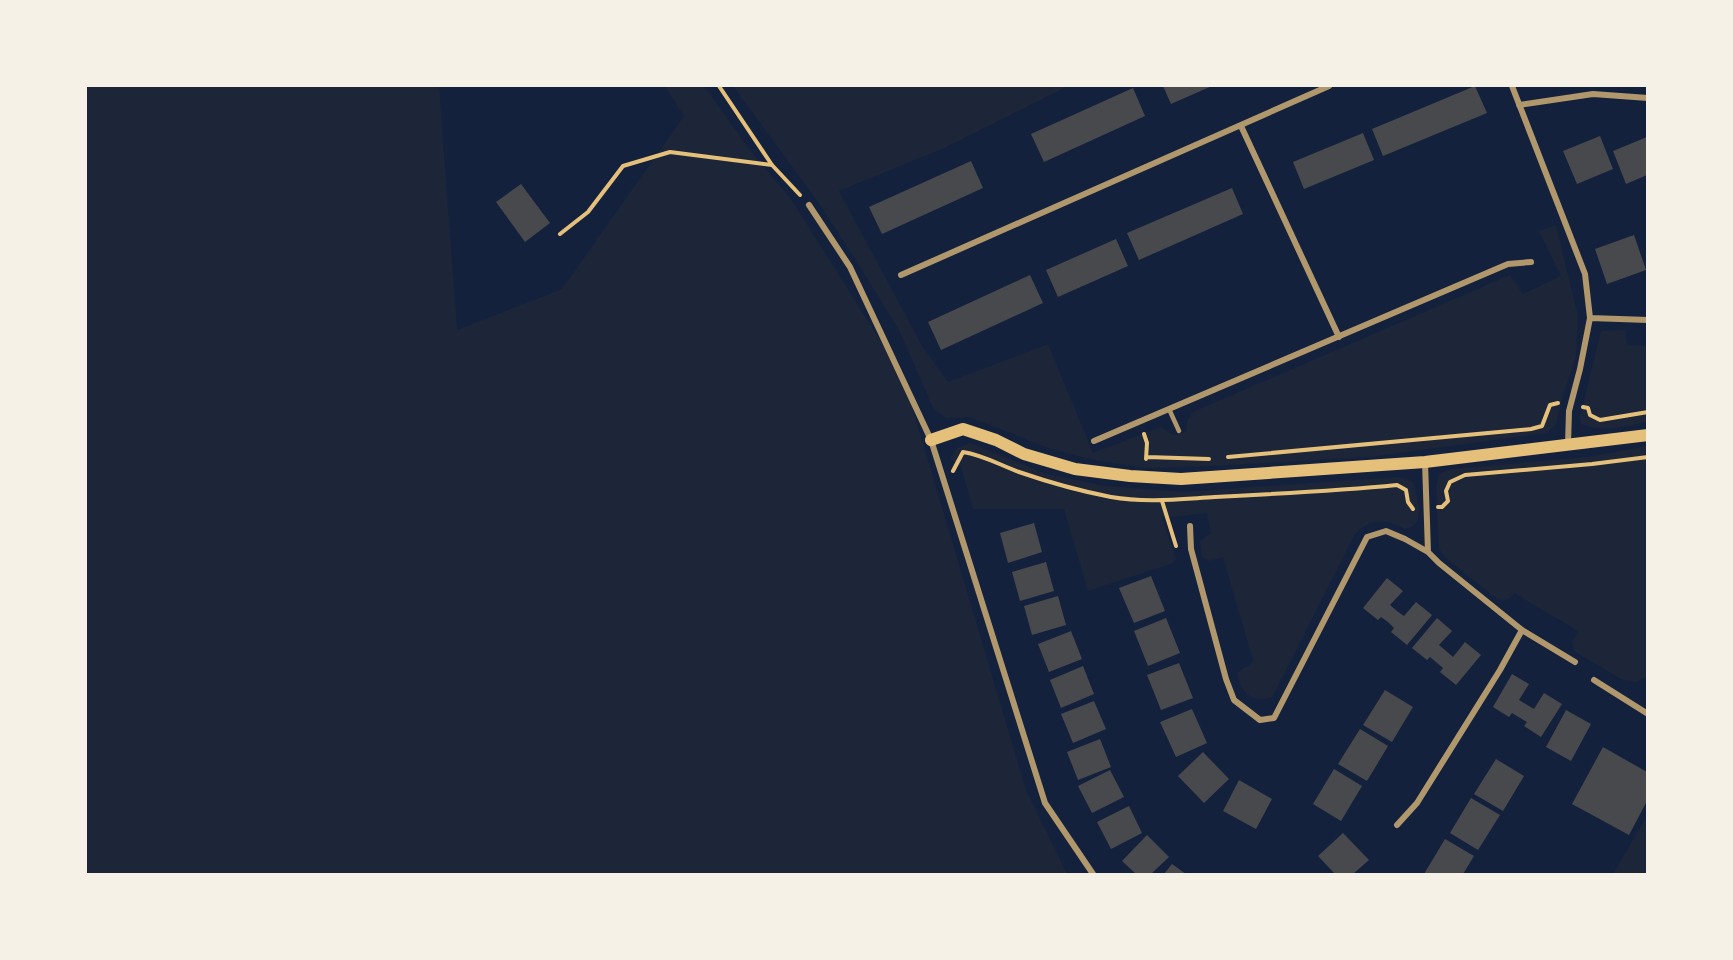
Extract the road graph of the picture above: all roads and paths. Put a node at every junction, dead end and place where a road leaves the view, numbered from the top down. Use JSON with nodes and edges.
{"nodes":[{"id":1,"x":718,"y":86,"type":"edge"},
{"id":2,"x":1329,"y":86,"type":"edge"},
{"id":3,"x":1512,"y":86,"type":"edge"},
{"id":4,"x":1647,"y":98,"type":"edge"},
{"id":5,"x":1519,"y":105,"type":"junction"},
{"id":6,"x":1241,"y":126,"type":"junction"},
{"id":7,"x":772,"y":165,"type":"junction"},
{"id":8,"x":809,"y":205,"type":"joint"},
{"id":9,"x":560,"y":234,"type":"dead end"},
{"id":10,"x":1531,"y":262,"type":"dead end"},
{"id":11,"x":901,"y":275,"type":"dead end"},
{"id":12,"x":1590,"y":318,"type":"junction"},
{"id":13,"x":1647,"y":320,"type":"edge"},
{"id":14,"x":1339,"y":337,"type":"junction"},
{"id":15,"x":1571,"y":403,"type":"junction"},
{"id":16,"x":1169,"y":409,"type":"junction"},
{"id":17,"x":1647,"y":412,"type":"edge"},
{"id":18,"x":1142,"y":421,"type":"junction"},
{"id":19,"x":1179,"y":430,"type":"dead end"},
{"id":20,"x":1647,"y":435,"type":"edge"},
{"id":21,"x":931,"y":440,"type":"junction"},
{"id":22,"x":1094,"y":441,"type":"dead end"},
{"id":23,"x":1568,"y":444,"type":"junction"},
{"id":24,"x":1147,"y":457,"type":"junction"},
{"id":25,"x":1223,"y":458,"type":"dead end"},
{"id":26,"x":1211,"y":459,"type":"dead end"},
{"id":27,"x":1425,"y":462,"type":"junction"},
{"id":28,"x":1142,"y":477,"type":"junction"},
{"id":29,"x":1191,"y":526,"type":"dead end"},
{"id":30,"x":1428,"y":552,"type":"junction"},
{"id":31,"x":1522,"y":630,"type":"junction"},
{"id":32,"x":1575,"y":662,"type":"dead end"},
{"id":33,"x":1594,"y":680,"type":"dead end"},
{"id":34,"x":1647,"y":714,"type":"edge"},
{"id":35,"x":1397,"y":825,"type":"dead end"},
{"id":36,"x":1093,"y":874,"type":"edge"}],
"edges":[{"from":1,"to":7,"type":"path"},
{"from":2,"to":6,"type":"street"},
{"from":3,"to":5,"type":"street"},
{"from":4,"to":5,"type":"street"},
{"from":5,"to":12,"type":"street"},
{"from":6,"to":11,"type":"street"},
{"from":6,"to":14,"type":"street"},
{"from":7,"to":8,"type":"path"},
{"from":7,"to":9,"type":"path"},
{"from":8,"to":21,"type":"street"},
{"from":10,"to":14,"type":"street"},
{"from":12,"to":13,"type":"street"},
{"from":12,"to":15,"type":"street"},
{"from":14,"to":16,"type":"street"},
{"from":15,"to":17,"type":"path"},
{"from":15,"to":23,"type":"street"},
{"from":15,"to":25,"type":"path"},
{"from":16,"to":18,"type":"street"},
{"from":16,"to":19,"type":"lane"},
{"from":18,"to":22,"type":"street"},
{"from":18,"to":24,"type":"path"},
{"from":20,"to":23,"type":"main road"},
{"from":21,"to":28,"type":"main road"},
{"from":21,"to":36,"type":"street"},
{"from":23,"to":27,"type":"main road"},
{"from":24,"to":26,"type":"path"},
{"from":24,"to":28,"type":"path"},
{"from":27,"to":28,"type":"main road"},
{"from":27,"to":30,"type":"street"},
{"from":29,"to":30,"type":"street"},
{"from":30,"to":31,"type":"street"},
{"from":31,"to":32,"type":"street"},
{"from":31,"to":35,"type":"street"},
{"from":33,"to":34,"type":"street"}]}
